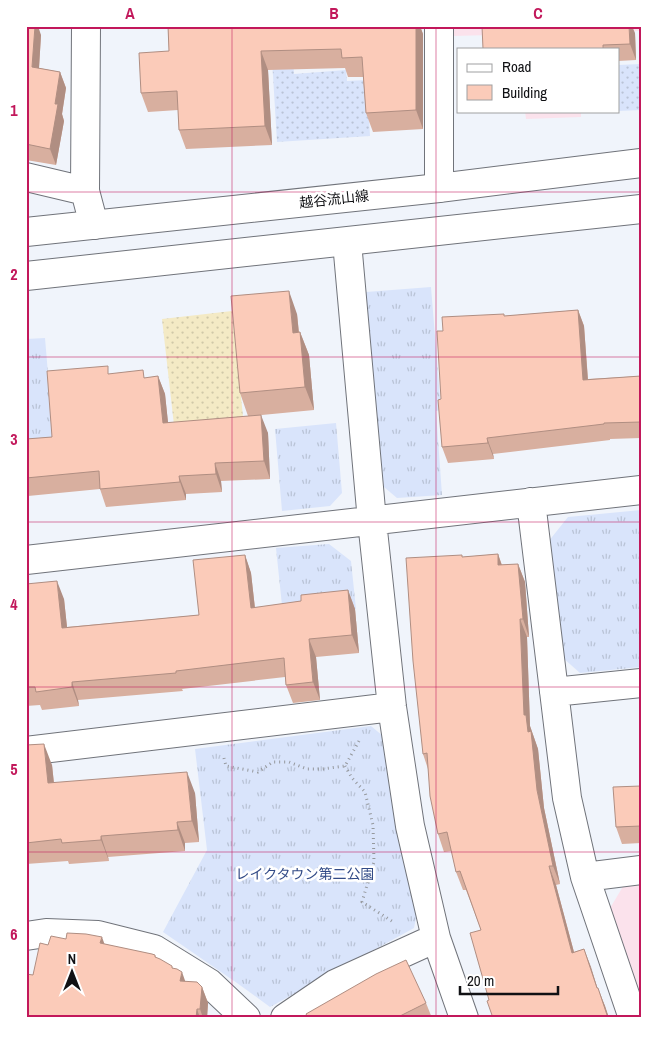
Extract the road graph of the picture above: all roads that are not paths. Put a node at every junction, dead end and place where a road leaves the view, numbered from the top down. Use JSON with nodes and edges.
{"nodes":[{"id":1,"x":86,"y":26,"type":"edge"},
{"id":2,"x":439,"y":26,"type":"edge"},
{"id":3,"x":641,"y":163,"type":"edge"},
{"id":4,"x":26,"y":177,"type":"edge"},
{"id":5,"x":439,"y":188,"type":"junction"},
{"id":6,"x":85,"y":191,"type":"junction"},
{"id":7,"x":641,"y":209,"type":"edge"},
{"id":8,"x":94,"y":226,"type":"junction"},
{"id":9,"x":26,"y":232,"type":"edge"},
{"id":10,"x":347,"y":242,"type":"junction"},
{"id":11,"x":26,"y":276,"type":"edge"},
{"id":12,"x":641,"y":490,"type":"edge"},
{"id":13,"x":531,"y":502,"type":"junction"},
{"id":14,"x":372,"y":521,"type":"junction"},
{"id":15,"x":26,"y":560,"type":"edge"},
{"id":16,"x":641,"y":683,"type":"edge"},
{"id":17,"x":554,"y":692,"type":"junction"},
{"id":18,"x":392,"y":707,"type":"junction"},
{"id":19,"x":26,"y":751,"type":"edge"},
{"id":20,"x":641,"y":870,"type":"edge"},
{"id":21,"x":585,"y":877,"type":"junction"},
{"id":22,"x":26,"y":936,"type":"edge"},
{"id":23,"x":436,"y":938,"type":"junction"},
{"id":24,"x":246,"y":1018,"type":"edge"},
{"id":25,"x":284,"y":1018,"type":"edge"},
{"id":26,"x":464,"y":1018,"type":"edge"},
{"id":27,"x":633,"y":1018,"type":"edge"}],
"edges":[{"from":1,"to":6,"type":"street"},
{"from":2,"to":5,"type":"street"},
{"from":3,"to":5,"type":"street","name":"越谷流山線"},
{"from":4,"to":6,"type":"street"},
{"from":5,"to":8,"type":"street","name":"越谷流山線"},
{"from":6,"to":8,"type":"street"},
{"from":7,"to":10,"type":"street"},
{"from":8,"to":9,"type":"street","name":"越谷流山線"},
{"from":10,"to":11,"type":"street"},
{"from":10,"to":14,"type":"street"},
{"from":12,"to":13,"type":"street"},
{"from":13,"to":14,"type":"street"},
{"from":13,"to":17,"type":"street"},
{"from":14,"to":15,"type":"street"},
{"from":14,"to":18,"type":"street"},
{"from":16,"to":17,"type":"street"},
{"from":17,"to":21,"type":"street"},
{"from":18,"to":19,"type":"street"},
{"from":18,"to":23,"type":"street"},
{"from":20,"to":21,"type":"street"},
{"from":21,"to":27,"type":"street"},
{"from":22,"to":24,"type":"street"},
{"from":23,"to":25,"type":"street"},
{"from":23,"to":26,"type":"street"}]}
